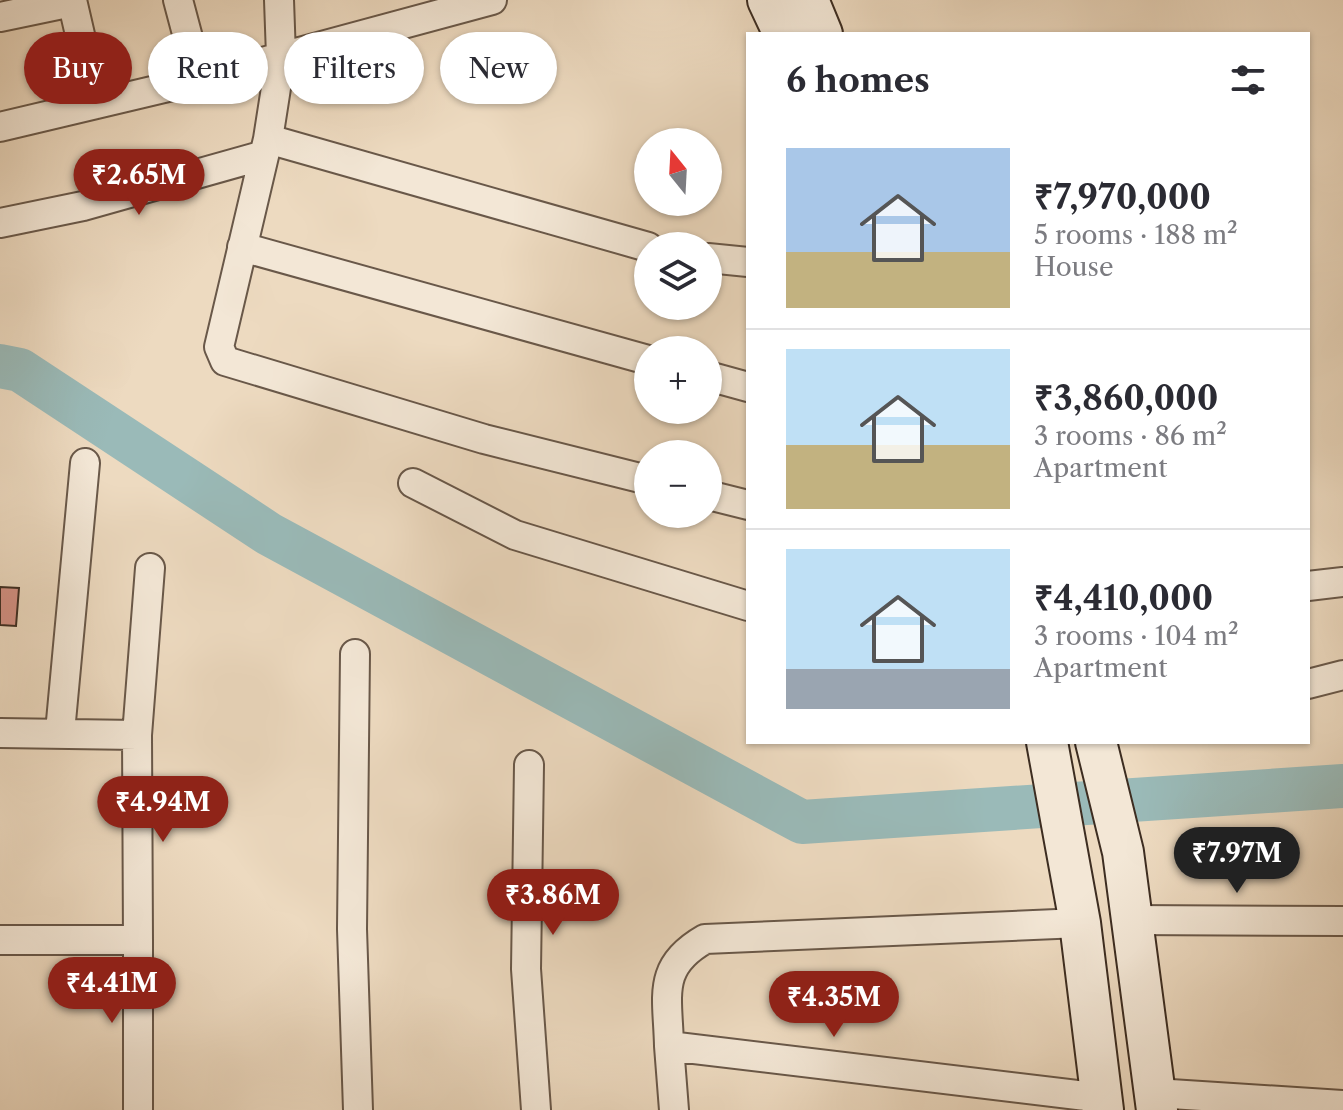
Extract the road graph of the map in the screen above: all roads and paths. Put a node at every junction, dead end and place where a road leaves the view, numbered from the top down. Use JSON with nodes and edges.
{"nodes":[{"id":1,"x":178,"y":0,"type":"edge"},
{"id":2,"x":279,"y":0,"type":"edge"},
{"id":3,"x":492,"y":0,"type":"edge"},
{"id":4,"x":768,"y":0,"type":"edge"},
{"id":5,"x":808,"y":0,"type":"edge"},
{"id":6,"x":72,"y":1,"type":"edge"},
{"id":7,"x":0,"y":17,"type":"edge"},
{"id":8,"x":79,"y":32,"type":"edge"},
{"id":9,"x":187,"y":32,"type":"edge"},
{"id":10,"x":783,"y":32,"type":"edge"},
{"id":11,"x":821,"y":32,"type":"edge"},
{"id":12,"x":281,"y":56,"type":"junction"},
{"id":13,"x":268,"y":60,"type":"edge"},
{"id":14,"x":96,"y":104,"type":"edge"},
{"id":15,"x":0,"y":127,"type":"edge"},
{"id":16,"x":266,"y":147,"type":"junction"},
{"id":17,"x":0,"y":223,"type":"edge"},
{"id":18,"x":634,"y":243,"type":"edge"},
{"id":19,"x":242,"y":247,"type":"junction"},
{"id":20,"x":722,"y":259,"type":"edge"},
{"id":21,"x":746,"y":262,"type":"edge"},
{"id":22,"x":634,"y":356,"type":"edge"},
{"id":23,"x":722,"y":380,"type":"edge"},
{"id":24,"x":746,"y":386,"type":"edge"},
{"id":25,"x":85,"y":463,"type":"dead end"},
{"id":26,"x":634,"y":476,"type":"edge"},
{"id":27,"x":413,"y":483,"type":"dead end"},
{"id":28,"x":722,"y":498,"type":"edge"},
{"id":29,"x":746,"y":504,"type":"edge"},
{"id":30,"x":150,"y":568,"type":"dead end"},
{"id":31,"x":1343,"y":582,"type":"edge"},
{"id":32,"x":1310,"y":586,"type":"edge"},
{"id":33,"x":746,"y":605,"type":"edge"},
{"id":34,"x":355,"y":654,"type":"dead end"},
{"id":35,"x":1343,"y":675,"type":"edge"},
{"id":36,"x":1310,"y":683,"type":"edge"},
{"id":37,"x":60,"y":732,"type":"junction"},
{"id":38,"x":0,"y":733,"type":"edge"},
{"id":39,"x":137,"y":735,"type":"junction"},
{"id":40,"x":1047,"y":744,"type":"edge"},
{"id":41,"x":1097,"y":744,"type":"edge"},
{"id":42,"x":529,"y":765,"type":"dead end"},
{"id":43,"x":1130,"y":920,"type":"junction"},
{"id":44,"x":1343,"y":921,"type":"edge"},
{"id":45,"x":1080,"y":923,"type":"junction"},
{"id":46,"x":0,"y":940,"type":"edge"},
{"id":47,"x":138,"y":940,"type":"junction"},
{"id":48,"x":669,"y":1046,"type":"junction"},
{"id":49,"x":1156,"y":1101,"type":"edge"},
{"id":50,"x":1102,"y":1104,"type":"edge"},
{"id":51,"x":1343,"y":1105,"type":"edge"},
{"id":52,"x":138,"y":1110,"type":"edge"},
{"id":53,"x":358,"y":1110,"type":"edge"},
{"id":54,"x":536,"y":1110,"type":"edge"},
{"id":55,"x":674,"y":1110,"type":"edge"}],
"edges":[{"from":1,"to":9,"type":"street"},
{"from":2,"to":12,"type":"street"},
{"from":3,"to":12,"type":"street"},
{"from":4,"to":10,"type":"main road"},
{"from":5,"to":11,"type":"main road"},
{"from":6,"to":7,"type":"street"},
{"from":6,"to":8,"type":"street"},
{"from":12,"to":13,"type":"street"},
{"from":12,"to":16,"type":"street"},
{"from":14,"to":15,"type":"street"},
{"from":16,"to":17,"type":"street"},
{"from":16,"to":18,"type":"street"},
{"from":16,"to":19,"type":"street"},
{"from":19,"to":22,"type":"street"},
{"from":19,"to":26,"type":"street"},
{"from":20,"to":21,"type":"street"},
{"from":23,"to":24,"type":"street"},
{"from":25,"to":37,"type":"street"},
{"from":27,"to":33,"type":"street"},
{"from":28,"to":29,"type":"street"},
{"from":30,"to":39,"type":"street"},
{"from":31,"to":32,"type":"street"},
{"from":34,"to":53,"type":"street"},
{"from":35,"to":36,"type":"street"},
{"from":37,"to":38,"type":"street"},
{"from":37,"to":39,"type":"street"},
{"from":39,"to":47,"type":"street"},
{"from":40,"to":45,"type":"main road"},
{"from":41,"to":43,"type":"main road"},
{"from":42,"to":54,"type":"street"},
{"from":43,"to":44,"type":"street"},
{"from":43,"to":49,"type":"main road"},
{"from":45,"to":48,"type":"street"},
{"from":45,"to":50,"type":"main road"},
{"from":46,"to":47,"type":"street"},
{"from":47,"to":52,"type":"street"},
{"from":48,"to":50,"type":"street"},
{"from":48,"to":55,"type":"street"},
{"from":49,"to":51,"type":"street"}]}
